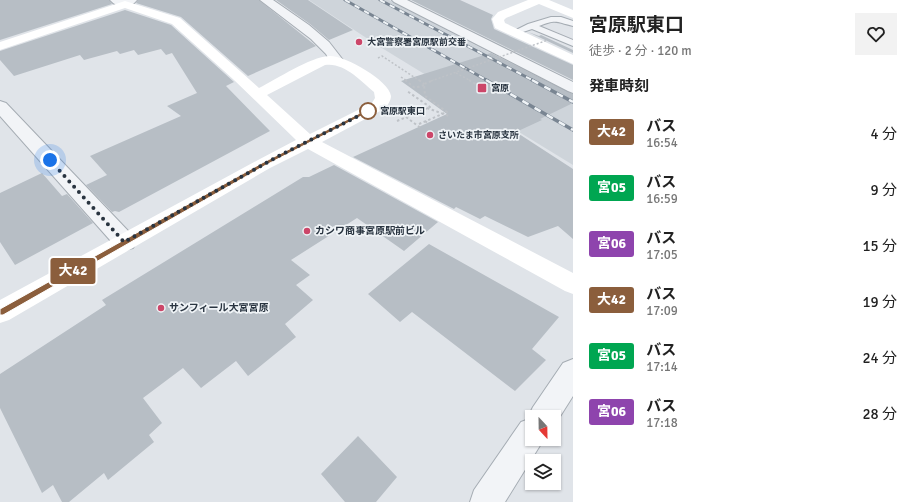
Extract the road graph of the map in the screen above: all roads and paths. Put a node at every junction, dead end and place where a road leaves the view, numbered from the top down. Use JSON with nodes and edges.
{"nodes":[{"id":1,"x":266,"y":0,"type":"edge"},
{"id":2,"x":398,"y":0,"type":"edge"},
{"id":3,"x":538,"y":0,"type":"edge"},
{"id":4,"x":124,"y":1,"type":"edge"},
{"id":5,"x":573,"y":14,"type":"edge"},
{"id":6,"x":573,"y":24,"type":"edge"},
{"id":7,"x":531,"y":26,"type":"junction"},
{"id":8,"x":514,"y":33,"type":"junction"},
{"id":9,"x":548,"y":40,"type":"dead end"},
{"id":10,"x":573,"y":43,"type":"edge"},
{"id":11,"x":0,"y":46,"type":"edge"},
{"id":12,"x":382,"y":56,"type":"dead end"},
{"id":13,"x":336,"y":60,"type":"junction"},
{"id":14,"x":573,"y":60,"type":"edge"},
{"id":15,"x":456,"y":73,"type":"junction"},
{"id":16,"x":424,"y":84,"type":"junction"},
{"id":17,"x":415,"y":88,"type":"dead end"},
{"id":18,"x":482,"y":88,"type":"dead end"},
{"id":19,"x":573,"y":88,"type":"edge"},
{"id":20,"x":258,"y":94,"type":"junction"},
{"id":21,"x":0,"y":106,"type":"edge"},
{"id":22,"x":427,"y":108,"type":"dead end"},
{"id":23,"x":445,"y":114,"type":"junction"},
{"id":24,"x":406,"y":117,"type":"dead end"},
{"id":25,"x":425,"y":121,"type":"junction"},
{"id":26,"x":419,"y":124,"type":"dead end"},
{"id":27,"x":429,"y":124,"type":"dead end"},
{"id":28,"x":422,"y":129,"type":"dead end"},
{"id":29,"x":307,"y":141,"type":"junction"},
{"id":30,"x":124,"y":242,"type":"junction"},
{"id":31,"x":573,"y":284,"type":"edge"},
{"id":32,"x":0,"y":312,"type":"edge"},
{"id":33,"x":573,"y":372,"type":"edge"},
{"id":34,"x":548,"y":410,"type":"edge"},
{"id":35,"x":525,"y":444,"type":"edge"},
{"id":36,"x":486,"y":502,"type":"edge"}],
"edges":[{"from":1,"to":13,"type":"street"},
{"from":2,"to":19,"type":"street"},
{"from":3,"to":5,"type":"street"},
{"from":3,"to":8,"type":"street"},
{"from":4,"to":11,"type":"street"},
{"from":4,"to":20,"type":"street"},
{"from":6,"to":7,"type":"lane"},
{"from":7,"to":8,"type":"lane"},
{"from":7,"to":10,"type":"lane"},
{"from":8,"to":14,"type":"street"},
{"from":9,"to":15,"type":"path","bridge":true},
{"from":12,"to":16,"type":"path"},
{"from":13,"to":20,"type":"street"},
{"from":13,"to":29,"type":"street"},
{"from":15,"to":16,"type":"path","bridge":true},
{"from":15,"to":18,"type":"path"},
{"from":16,"to":17,"type":"path"},
{"from":16,"to":23,"type":"path","bridge":true},
{"from":20,"to":29,"type":"street"},
{"from":21,"to":30,"type":"street"},
{"from":22,"to":23,"type":"path","bridge":true},
{"from":23,"to":25,"type":"path","bridge":true},
{"from":24,"to":28,"type":"path"},
{"from":25,"to":26,"type":"path","bridge":true},
{"from":25,"to":27,"type":"path","bridge":true},
{"from":29,"to":30,"type":"street"},
{"from":29,"to":31,"type":"street"},
{"from":30,"to":32,"type":"street"},
{"from":33,"to":34,"type":"street"},
{"from":35,"to":36,"type":"street"}]}
